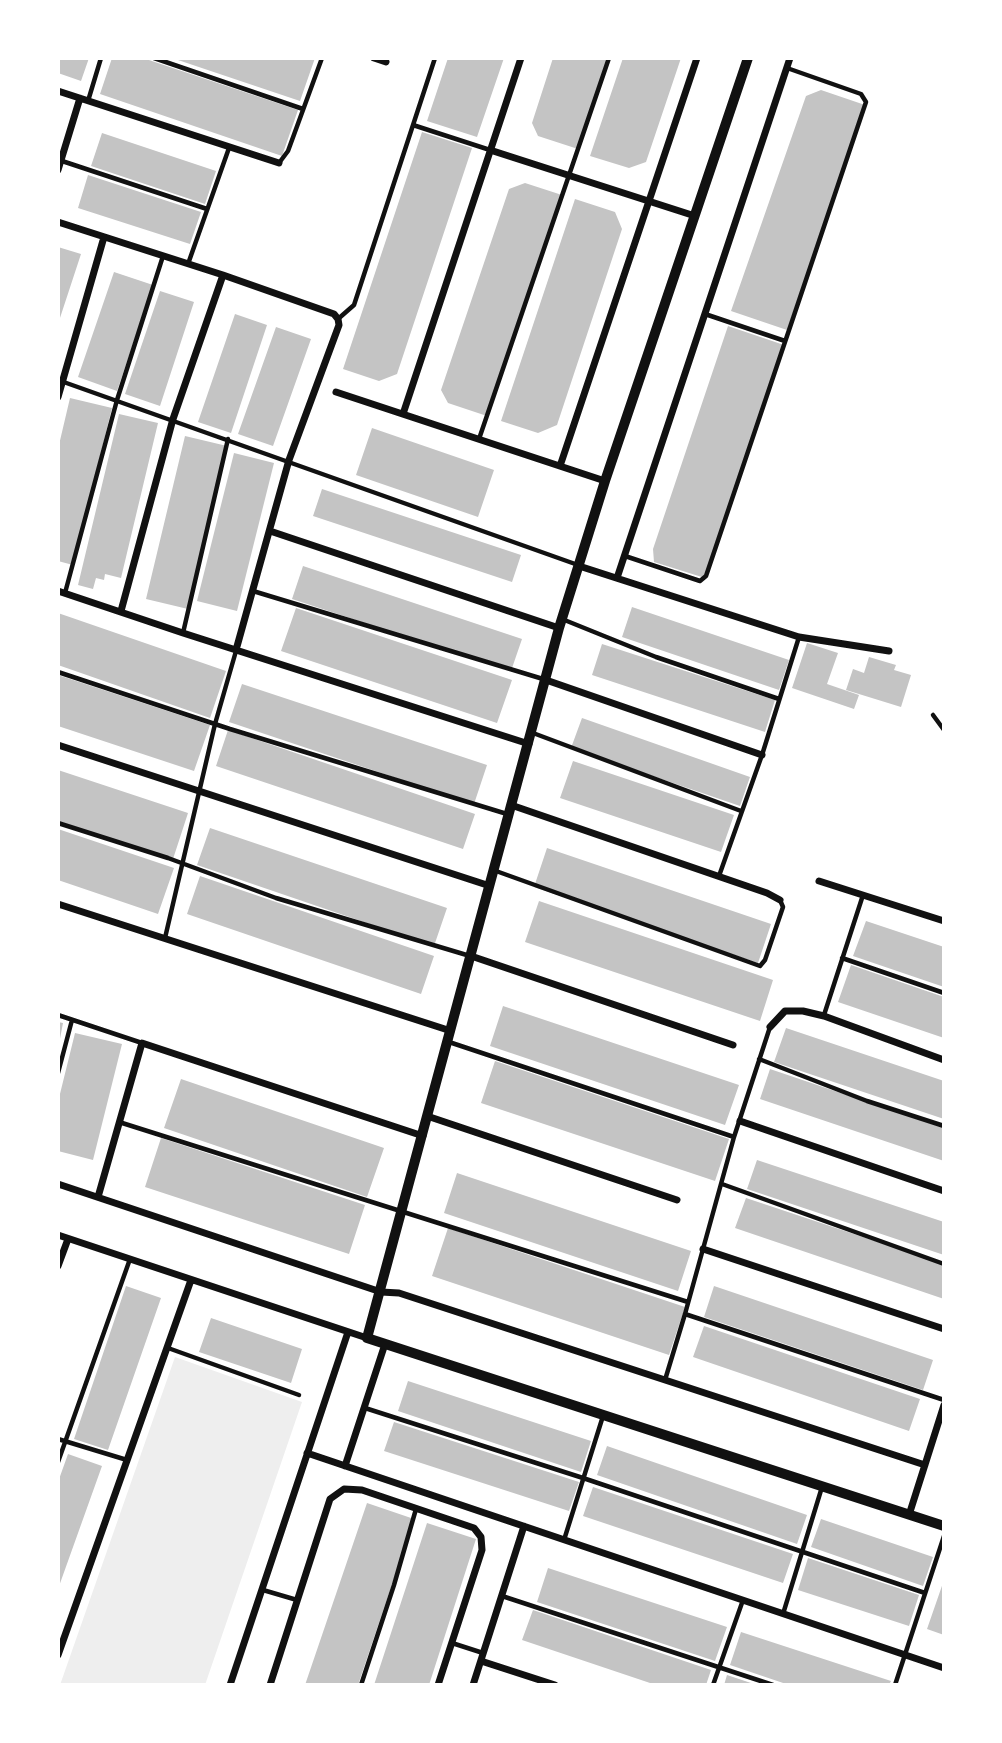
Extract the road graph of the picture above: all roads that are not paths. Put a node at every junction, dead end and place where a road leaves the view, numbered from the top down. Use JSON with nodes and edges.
{"nodes":[{"id":1,"x":101,"y":58,"type":"edge"},
{"id":2,"x":154,"y":58,"type":"edge"},
{"id":3,"x":322,"y":58,"type":"edge"},
{"id":4,"x":374,"y":58,"type":"edge"},
{"id":5,"x":435,"y":58,"type":"edge"},
{"id":6,"x":521,"y":58,"type":"edge"},
{"id":7,"x":609,"y":58,"type":"edge"},
{"id":8,"x":697,"y":58,"type":"edge"},
{"id":9,"x":748,"y":58,"type":"edge"},
{"id":10,"x":790,"y":58,"type":"edge"},
{"id":11,"x":386,"y":62,"type":"dead end"},
{"id":12,"x":787,"y":68,"type":"junction"},
{"id":13,"x":58,"y":91,"type":"edge"},
{"id":14,"x":84,"y":99,"type":"junction"},
{"id":15,"x":303,"y":109,"type":"junction"},
{"id":16,"x":413,"y":125,"type":"junction"},
{"id":17,"x":229,"y":147,"type":"junction"},
{"id":18,"x":491,"y":150,"type":"junction"},
{"id":19,"x":59,"y":160,"type":"edge"},
{"id":20,"x":279,"y":163,"type":"joint"},
{"id":21,"x":58,"y":170,"type":"edge"},
{"id":22,"x":569,"y":175,"type":"junction"},
{"id":23,"x":649,"y":201,"type":"junction"},
{"id":24,"x":207,"y":209,"type":"junction"},
{"id":25,"x":695,"y":216,"type":"junction"},
{"id":26,"x":58,"y":222,"type":"edge"},
{"id":27,"x":104,"y":237,"type":"junction"},
{"id":28,"x":163,"y":256,"type":"junction"},
{"id":29,"x":188,"y":264,"type":"junction"},
{"id":30,"x":223,"y":275,"type":"junction"},
{"id":31,"x":705,"y":314,"type":"junction"},
{"id":32,"x":338,"y":319,"type":"junction"},
{"id":33,"x":785,"y":341,"type":"junction"},
{"id":34,"x":60,"y":380,"type":"edge"},
{"id":35,"x":336,"y":392,"type":"dead end"},
{"id":36,"x":58,"y":397,"type":"edge"},
{"id":37,"x":117,"y":400,"type":"junction"},
{"id":38,"x":403,"y":414,"type":"junction"},
{"id":39,"x":173,"y":419,"type":"junction"},
{"id":40,"x":228,"y":439,"type":"junction"},
{"id":41,"x":479,"y":439,"type":"junction"},
{"id":42,"x":289,"y":460,"type":"junction"},
{"id":43,"x":560,"y":466,"type":"junction"},
{"id":44,"x":605,"y":481,"type":"junction"},
{"id":45,"x":270,"y":531,"type":"junction"},
{"id":46,"x":625,"y":556,"type":"junction"},
{"id":47,"x":579,"y":566,"type":"junction"},
{"id":48,"x":617,"y":578,"type":"junction"},
{"id":49,"x":253,"y":591,"type":"junction"},
{"id":50,"x":61,"y":592,"type":"edge"},
{"id":51,"x":121,"y":611,"type":"junction"},
{"id":52,"x":560,"y":623,"type":"junction"},
{"id":53,"x":183,"y":633,"type":"junction"},
{"id":54,"x":799,"y":637,"type":"junction"},
{"id":55,"x":236,"y":650,"type":"junction"},
{"id":56,"x":889,"y":651,"type":"dead end"},
{"id":57,"x":58,"y":671,"type":"edge"},
{"id":58,"x":546,"y":680,"type":"junction"},
{"id":59,"x":779,"y":699,"type":"junction"},
{"id":60,"x":933,"y":715,"type":"dead end"},
{"id":61,"x":215,"y":724,"type":"junction"},
{"id":62,"x":944,"y":730,"type":"edge"},
{"id":63,"x":532,"y":732,"type":"junction"},
{"id":64,"x":529,"y":744,"type":"junction"},
{"id":65,"x":58,"y":745,"type":"edge"},
{"id":66,"x":762,"y":755,"type":"junction"},
{"id":67,"x":200,"y":792,"type":"junction"},
{"id":68,"x":510,"y":810,"type":"junction"},
{"id":69,"x":741,"y":811,"type":"junction"},
{"id":70,"x":58,"y":823,"type":"edge"},
{"id":71,"x":182,"y":864,"type":"junction"},
{"id":72,"x":495,"y":871,"type":"junction"},
{"id":73,"x":718,"y":877,"type":"junction"},
{"id":74,"x":819,"y":881,"type":"dead end"},
{"id":75,"x":490,"y":886,"type":"junction"},
{"id":76,"x":863,"y":895,"type":"junction"},
{"id":77,"x":780,"y":900,"type":"joint"},
{"id":78,"x":58,"y":904,"type":"edge"},
{"id":79,"x":944,"y":921,"type":"edge"},
{"id":80,"x":165,"y":938,"type":"junction"},
{"id":81,"x":471,"y":956,"type":"junction"},
{"id":82,"x":842,"y":958,"type":"junction"},
{"id":83,"x":944,"y":993,"type":"edge"},
{"id":84,"x":58,"y":1015,"type":"edge"},
{"id":85,"x":824,"y":1016,"type":"junction"},
{"id":86,"x":72,"y":1020,"type":"junction"},
{"id":87,"x":770,"y":1027,"type":"joint"},
{"id":88,"x":451,"y":1031,"type":"junction"},
{"id":89,"x":448,"y":1041,"type":"junction"},
{"id":90,"x":142,"y":1043,"type":"junction"},
{"id":91,"x":733,"y":1045,"type":"dead end"},
{"id":92,"x":759,"y":1059,"type":"junction"},
{"id":93,"x":944,"y":1060,"type":"edge"},
{"id":94,"x":58,"y":1073,"type":"edge"},
{"id":95,"x":427,"y":1116,"type":"junction"},
{"id":96,"x":740,"y":1121,"type":"junction"},
{"id":97,"x":119,"y":1122,"type":"junction"},
{"id":98,"x":944,"y":1126,"type":"edge"},
{"id":99,"x":423,"y":1136,"type":"junction"},
{"id":100,"x":734,"y":1137,"type":"junction"},
{"id":101,"x":58,"y":1184,"type":"edge"},
{"id":102,"x":722,"y":1184,"type":"junction"},
{"id":103,"x":944,"y":1191,"type":"edge"},
{"id":104,"x":98,"y":1197,"type":"junction"},
{"id":105,"x":677,"y":1200,"type":"dead end"},
{"id":106,"x":402,"y":1212,"type":"junction"},
{"id":107,"x":58,"y":1235,"type":"edge"},
{"id":108,"x":68,"y":1239,"type":"junction"},
{"id":109,"x":703,"y":1248,"type":"junction"},
{"id":110,"x":130,"y":1259,"type":"junction"},
{"id":111,"x":944,"y":1264,"type":"edge"},
{"id":112,"x":58,"y":1266,"type":"edge"},
{"id":113,"x":191,"y":1280,"type":"junction"},
{"id":114,"x":381,"y":1292,"type":"junction"},
{"id":115,"x":688,"y":1302,"type":"junction"},
{"id":116,"x":685,"y":1314,"type":"junction"},
{"id":117,"x":944,"y":1329,"type":"edge"},
{"id":118,"x":348,"y":1332,"type":"junction"},
{"id":119,"x":367,"y":1338,"type":"junction"},
{"id":120,"x":386,"y":1345,"type":"junction"},
{"id":121,"x":167,"y":1347,"type":"junction"},
{"id":122,"x":664,"y":1381,"type":"junction"},
{"id":123,"x":299,"y":1395,"type":"dead end"},
{"id":124,"x":944,"y":1400,"type":"edge"},
{"id":125,"x":944,"y":1405,"type":"edge"},
{"id":126,"x":365,"y":1408,"type":"junction"},
{"id":127,"x":603,"y":1415,"type":"junction"},
{"id":128,"x":58,"y":1439,"type":"edge"},
{"id":129,"x":65,"y":1441,"type":"junction"},
{"id":130,"x":307,"y":1453,"type":"junction"},
{"id":131,"x":127,"y":1460,"type":"junction"},
{"id":132,"x":58,"y":1462,"type":"edge"},
{"id":133,"x":925,"y":1465,"type":"junction"},
{"id":134,"x":345,"y":1466,"type":"junction"},
{"id":135,"x":583,"y":1478,"type":"junction"},
{"id":136,"x":822,"y":1487,"type":"junction"},
{"id":137,"x":416,"y":1508,"type":"junction"},
{"id":138,"x":909,"y":1515,"type":"junction"},
{"id":139,"x":524,"y":1526,"type":"junction"},
{"id":140,"x":944,"y":1527,"type":"edge"},
{"id":141,"x":944,"y":1536,"type":"edge"},
{"id":142,"x":564,"y":1540,"type":"junction"},
{"id":143,"x":802,"y":1552,"type":"junction"},
{"id":144,"x":262,"y":1590,"type":"junction"},
{"id":145,"x":925,"y":1593,"type":"junction"},
{"id":146,"x":502,"y":1596,"type":"junction"},
{"id":147,"x":743,"y":1600,"type":"junction"},
{"id":148,"x":297,"y":1601,"type":"junction"},
{"id":149,"x":783,"y":1614,"type":"junction"},
{"id":150,"x":452,"y":1643,"type":"junction"},
{"id":151,"x":58,"y":1652,"type":"edge"},
{"id":152,"x":905,"y":1655,"type":"junction"},
{"id":153,"x":482,"y":1657,"type":"junction"},
{"id":154,"x":719,"y":1667,"type":"junction"},
{"id":155,"x":944,"y":1668,"type":"edge"},
{"id":156,"x":230,"y":1685,"type":"edge"},
{"id":157,"x":270,"y":1685,"type":"edge"},
{"id":158,"x":361,"y":1685,"type":"edge"},
{"id":159,"x":438,"y":1685,"type":"edge"},
{"id":160,"x":473,"y":1685,"type":"edge"},
{"id":161,"x":555,"y":1685,"type":"edge"},
{"id":162,"x":713,"y":1685,"type":"edge"},
{"id":163,"x":773,"y":1685,"type":"edge"},
{"id":164,"x":894,"y":1685,"type":"edge"}],
"edges":[{"from":1,"to":14,"type":"lane"},
{"from":2,"to":15,"type":"lane"},
{"from":3,"to":15,"type":"lane"},
{"from":4,"to":11,"type":"street"},
{"from":5,"to":16,"type":"lane"},
{"from":6,"to":18,"type":"street"},
{"from":7,"to":22,"type":"lane"},
{"from":8,"to":23,"type":"street"},
{"from":9,"to":25,"type":"street"},
{"from":10,"to":12,"type":"street"},
{"from":12,"to":31,"type":"street"},
{"from":12,"to":33,"type":"lane"},
{"from":13,"to":14,"type":"street"},
{"from":14,"to":17,"type":"street"},
{"from":14,"to":19,"type":"street"},
{"from":15,"to":20,"type":"lane"},
{"from":16,"to":18,"type":"lane"},
{"from":16,"to":32,"type":"lane"},
{"from":17,"to":20,"type":"street"},
{"from":17,"to":24,"type":"lane"},
{"from":18,"to":22,"type":"street"},
{"from":18,"to":38,"type":"street"},
{"from":19,"to":21,"type":"street"},
{"from":19,"to":24,"type":"lane"},
{"from":22,"to":23,"type":"street"},
{"from":22,"to":41,"type":"lane"},
{"from":23,"to":25,"type":"street"},
{"from":23,"to":43,"type":"street"},
{"from":24,"to":29,"type":"lane"},
{"from":25,"to":44,"type":"street"},
{"from":26,"to":27,"type":"street"},
{"from":27,"to":28,"type":"street"},
{"from":27,"to":34,"type":"street"},
{"from":28,"to":29,"type":"street"},
{"from":28,"to":37,"type":"lane"},
{"from":29,"to":30,"type":"street"},
{"from":30,"to":32,"type":"street"},
{"from":30,"to":39,"type":"street"},
{"from":31,"to":33,"type":"lane"},
{"from":31,"to":46,"type":"street"},
{"from":32,"to":42,"type":"street"},
{"from":33,"to":46,"type":"lane"},
{"from":34,"to":36,"type":"street"},
{"from":34,"to":37,"type":"lane"},
{"from":35,"to":38,"type":"street"},
{"from":37,"to":39,"type":"lane"},
{"from":37,"to":50,"type":"lane"},
{"from":38,"to":41,"type":"street"},
{"from":39,"to":40,"type":"lane"},
{"from":39,"to":51,"type":"street"},
{"from":40,"to":42,"type":"lane"},
{"from":40,"to":53,"type":"lane"},
{"from":41,"to":43,"type":"street"},
{"from":42,"to":45,"type":"street"},
{"from":42,"to":47,"type":"lane"},
{"from":43,"to":44,"type":"street"},
{"from":44,"to":47,"type":"street"},
{"from":45,"to":49,"type":"street"},
{"from":45,"to":52,"type":"street"},
{"from":46,"to":48,"type":"street"},
{"from":47,"to":48,"type":"street"},
{"from":47,"to":52,"type":"street"},
{"from":48,"to":54,"type":"street"},
{"from":49,"to":55,"type":"street"},
{"from":49,"to":58,"type":"lane"},
{"from":50,"to":51,"type":"street"},
{"from":51,"to":53,"type":"street"},
{"from":52,"to":58,"type":"street"},
{"from":52,"to":59,"type":"lane"},
{"from":53,"to":55,"type":"street"},
{"from":54,"to":56,"type":"street"},
{"from":54,"to":59,"type":"lane"},
{"from":55,"to":61,"type":"lane"},
{"from":55,"to":64,"type":"street"},
{"from":57,"to":61,"type":"lane"},
{"from":58,"to":63,"type":"street"},
{"from":58,"to":66,"type":"street"},
{"from":59,"to":66,"type":"lane"},
{"from":60,"to":62,"type":"lane"},
{"from":61,"to":67,"type":"lane"},
{"from":61,"to":68,"type":"lane"},
{"from":63,"to":64,"type":"street"},
{"from":63,"to":69,"type":"lane"},
{"from":64,"to":68,"type":"street"},
{"from":65,"to":67,"type":"street"},
{"from":66,"to":69,"type":"lane"},
{"from":67,"to":71,"type":"lane"},
{"from":67,"to":75,"type":"street"},
{"from":68,"to":72,"type":"street"},
{"from":68,"to":73,"type":"street"},
{"from":69,"to":73,"type":"lane"},
{"from":70,"to":71,"type":"lane"},
{"from":71,"to":80,"type":"lane"},
{"from":71,"to":81,"type":"lane"},
{"from":72,"to":75,"type":"street"},
{"from":72,"to":77,"type":"lane"},
{"from":73,"to":77,"type":"street"},
{"from":74,"to":76,"type":"street"},
{"from":75,"to":81,"type":"street"},
{"from":76,"to":79,"type":"street"},
{"from":76,"to":82,"type":"lane"},
{"from":78,"to":80,"type":"street"},
{"from":80,"to":88,"type":"street"},
{"from":81,"to":88,"type":"street"},
{"from":81,"to":91,"type":"street"},
{"from":82,"to":83,"type":"lane"},
{"from":82,"to":85,"type":"lane"},
{"from":84,"to":86,"type":"lane"},
{"from":85,"to":87,"type":"street"},
{"from":85,"to":93,"type":"street"},
{"from":86,"to":90,"type":"lane"},
{"from":86,"to":94,"type":"lane"},
{"from":87,"to":92,"type":"lane"},
{"from":88,"to":89,"type":"street"},
{"from":89,"to":95,"type":"street"},
{"from":89,"to":100,"type":"lane"},
{"from":90,"to":97,"type":"street"},
{"from":90,"to":99,"type":"street"},
{"from":92,"to":96,"type":"lane"},
{"from":92,"to":98,"type":"lane"},
{"from":95,"to":99,"type":"street"},
{"from":95,"to":105,"type":"street"},
{"from":96,"to":100,"type":"lane"},
{"from":96,"to":103,"type":"street"},
{"from":97,"to":104,"type":"street"},
{"from":97,"to":106,"type":"lane"},
{"from":99,"to":106,"type":"street"},
{"from":100,"to":102,"type":"lane"},
{"from":101,"to":104,"type":"street"},
{"from":102,"to":109,"type":"lane"},
{"from":102,"to":111,"type":"lane"},
{"from":104,"to":114,"type":"street"},
{"from":106,"to":114,"type":"street"},
{"from":106,"to":115,"type":"lane"},
{"from":107,"to":108,"type":"street"},
{"from":108,"to":110,"type":"street"},
{"from":108,"to":112,"type":"street"},
{"from":109,"to":115,"type":"lane"},
{"from":109,"to":117,"type":"street"},
{"from":110,"to":113,"type":"street"},
{"from":110,"to":129,"type":"lane"},
{"from":113,"to":118,"type":"street"},
{"from":113,"to":121,"type":"street"},
{"from":114,"to":119,"type":"street"},
{"from":114,"to":122,"type":"street"},
{"from":115,"to":116,"type":"lane"},
{"from":116,"to":122,"type":"lane"},
{"from":116,"to":124,"type":"lane"},
{"from":118,"to":119,"type":"street"},
{"from":118,"to":130,"type":"street"},
{"from":119,"to":120,"type":"street"},
{"from":120,"to":126,"type":"street"},
{"from":120,"to":127,"type":"street"},
{"from":121,"to":123,"type":"lane"},
{"from":121,"to":131,"type":"street"},
{"from":122,"to":133,"type":"street"},
{"from":125,"to":133,"type":"street"},
{"from":126,"to":134,"type":"street"},
{"from":126,"to":135,"type":"lane"},
{"from":127,"to":135,"type":"lane"},
{"from":127,"to":136,"type":"street"},
{"from":128,"to":129,"type":"lane"},
{"from":129,"to":131,"type":"lane"},
{"from":129,"to":132,"type":"lane"},
{"from":130,"to":134,"type":"street"},
{"from":130,"to":144,"type":"street"},
{"from":131,"to":151,"type":"street"},
{"from":133,"to":138,"type":"street"},
{"from":134,"to":139,"type":"street"},
{"from":135,"to":142,"type":"lane"},
{"from":135,"to":143,"type":"lane"},
{"from":136,"to":138,"type":"street"},
{"from":136,"to":143,"type":"lane"},
{"from":137,"to":148,"type":"street"},
{"from":137,"to":150,"type":"street"},
{"from":137,"to":158,"type":"lane"},
{"from":138,"to":140,"type":"street"},
{"from":139,"to":142,"type":"street"},
{"from":139,"to":146,"type":"street"},
{"from":141,"to":145,"type":"lane"},
{"from":142,"to":147,"type":"street"},
{"from":143,"to":145,"type":"lane"},
{"from":143,"to":149,"type":"lane"},
{"from":144,"to":148,"type":"lane"},
{"from":144,"to":156,"type":"street"},
{"from":145,"to":152,"type":"lane"},
{"from":146,"to":153,"type":"street"},
{"from":146,"to":154,"type":"lane"},
{"from":147,"to":149,"type":"street"},
{"from":147,"to":154,"type":"lane"},
{"from":148,"to":157,"type":"street"},
{"from":149,"to":152,"type":"street"},
{"from":150,"to":153,"type":"lane"},
{"from":150,"to":159,"type":"street"},
{"from":152,"to":155,"type":"street"},
{"from":152,"to":164,"type":"lane"},
{"from":153,"to":160,"type":"street"},
{"from":153,"to":161,"type":"street"},
{"from":154,"to":162,"type":"lane"},
{"from":154,"to":163,"type":"lane"}]}
